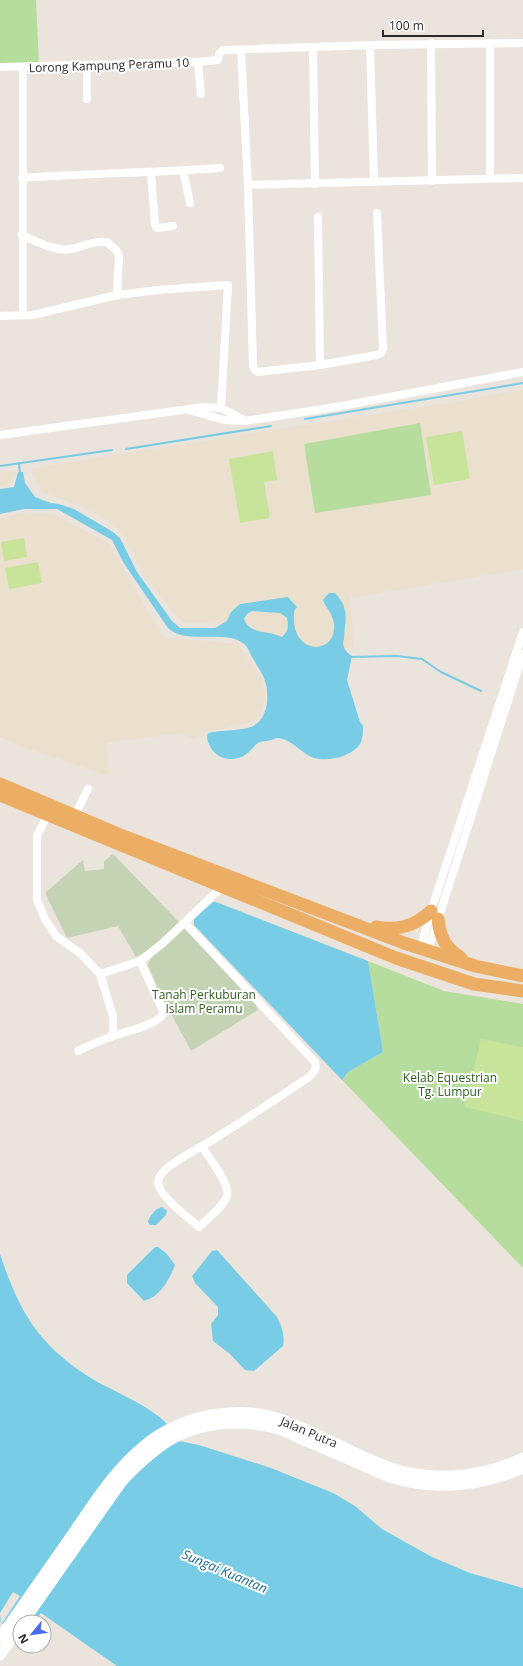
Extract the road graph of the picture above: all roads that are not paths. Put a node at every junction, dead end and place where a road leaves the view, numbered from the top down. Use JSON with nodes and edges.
{"nodes":[{"id":1,"x":523,"y":42,"type":"edge"},
{"id":2,"x":431,"y":43,"type":"junction"},
{"id":3,"x":490,"y":43,"type":"junction"},
{"id":4,"x":370,"y":45,"type":"junction"},
{"id":5,"x":313,"y":47,"type":"junction"},
{"id":6,"x":241,"y":50,"type":"junction"},
{"id":7,"x":198,"y":62,"type":"junction"},
{"id":8,"x":87,"y":66,"type":"junction"},
{"id":9,"x":0,"y":67,"type":"edge"},
{"id":10,"x":23,"y":68,"type":"junction"},
{"id":11,"x":201,"y":94,"type":"dead end"},
{"id":12,"x":87,"y":99,"type":"dead end"},
{"id":13,"x":220,"y":168,"type":"dead end"},
{"id":14,"x":183,"y":170,"type":"junction"},
{"id":15,"x":151,"y":172,"type":"junction"},
{"id":16,"x":22,"y":178,"type":"junction"},
{"id":17,"x":490,"y":178,"type":"junction"},
{"id":18,"x":523,"y":178,"type":"edge"},
{"id":19,"x":432,"y":181,"type":"junction"},
{"id":20,"x":374,"y":182,"type":"junction"},
{"id":21,"x":315,"y":184,"type":"junction"},
{"id":22,"x":248,"y":185,"type":"junction"},
{"id":23,"x":190,"y":203,"type":"dead end"},
{"id":24,"x":377,"y":213,"type":"dead end"},
{"id":25,"x":318,"y":217,"type":"dead end"},
{"id":26,"x":173,"y":226,"type":"dead end"},
{"id":27,"x":22,"y":235,"type":"junction"},
{"id":28,"x":117,"y":295,"type":"junction"},
{"id":29,"x":23,"y":315,"type":"junction"},
{"id":30,"x":0,"y":316,"type":"edge"},
{"id":31,"x":320,"y":365,"type":"junction"},
{"id":32,"x":523,"y":372,"type":"edge"},
{"id":33,"x":221,"y":408,"type":"junction"},
{"id":34,"x":189,"y":410,"type":"junction"},
{"id":35,"x":245,"y":421,"type":"junction"},
{"id":36,"x":0,"y":435,"type":"edge"},
{"id":37,"x":523,"y":632,"type":"edge"},
{"id":38,"x":520,"y":659,"type":"edge"},
{"id":39,"x":0,"y":784,"type":"edge"},
{"id":40,"x":88,"y":789,"type":"dead end"},
{"id":41,"x":0,"y":795,"type":"edge"},
{"id":42,"x":74,"y":815,"type":"junction"},
{"id":43,"x":47,"y":816,"type":"junction"},
{"id":44,"x":223,"y":886,"type":"junction"},
{"id":45,"x":435,"y":915,"type":"junction"},
{"id":46,"x":185,"y":923,"type":"junction"},
{"id":47,"x":353,"y":924,"type":"junction"},
{"id":48,"x":319,"y":927,"type":"junction"},
{"id":49,"x":424,"y":950,"type":"junction"},
{"id":50,"x":140,"y":961,"type":"junction"},
{"id":51,"x":475,"y":966,"type":"junction"},
{"id":52,"x":100,"y":974,"type":"junction"},
{"id":53,"x":523,"y":976,"type":"edge"},
{"id":54,"x":523,"y":984,"type":"edge"},
{"id":55,"x":523,"y":991,"type":"edge"},
{"id":56,"x":110,"y":1037,"type":"junction"},
{"id":57,"x":78,"y":1051,"type":"dead end"},
{"id":58,"x":202,"y":1146,"type":"junction"},
{"id":59,"x":227,"y":1418,"type":"junction"},
{"id":60,"x":523,"y":1458,"type":"edge"},
{"id":61,"x":523,"y":1468,"type":"edge"},
{"id":62,"x":29,"y":1614,"type":"edge"},
{"id":63,"x":0,"y":1638,"type":"edge"},
{"id":64,"x":12,"y":1638,"type":"edge"},
{"id":65,"x":0,"y":1655,"type":"edge"}],
"edges":[{"from":1,"to":3,"type":"street"},
{"from":2,"to":3,"type":"street"},
{"from":2,"to":4,"type":"street"},
{"from":2,"to":19,"type":"street"},
{"from":3,"to":17,"type":"street"},
{"from":4,"to":5,"type":"street"},
{"from":4,"to":20,"type":"street"},
{"from":5,"to":6,"type":"street"},
{"from":5,"to":21,"type":"street"},
{"from":6,"to":7,"type":"street","name":"Lorong Kampung Peramu 10"},
{"from":6,"to":22,"type":"street"},
{"from":7,"to":8,"type":"street","name":"Lorong Kampung Peramu 10"},
{"from":7,"to":11,"type":"street"},
{"from":8,"to":10,"type":"street","name":"Lorong Kampung Peramu 10"},
{"from":8,"to":12,"type":"street"},
{"from":9,"to":10,"type":"street","name":"Lorong Kampung Peramu 10"},
{"from":10,"to":16,"type":"street"},
{"from":13,"to":14,"type":"street"},
{"from":14,"to":15,"type":"street"},
{"from":14,"to":23,"type":"street"},
{"from":15,"to":16,"type":"street"},
{"from":15,"to":26,"type":"street"},
{"from":16,"to":27,"type":"street"},
{"from":17,"to":18,"type":"street"},
{"from":17,"to":19,"type":"street"},
{"from":19,"to":20,"type":"street"},
{"from":20,"to":21,"type":"street"},
{"from":21,"to":22,"type":"street"},
{"from":22,"to":31,"type":"street"},
{"from":24,"to":31,"type":"street"},
{"from":25,"to":31,"type":"street"},
{"from":27,"to":28,"type":"street"},
{"from":27,"to":29,"type":"street"},
{"from":28,"to":29,"type":"street"},
{"from":28,"to":33,"type":"street"},
{"from":29,"to":30,"type":"street"},
{"from":32,"to":35,"type":"street"},
{"from":33,"to":34,"type":"street"},
{"from":33,"to":35,"type":"street"},
{"from":34,"to":35,"type":"street"},
{"from":34,"to":36,"type":"street"},
{"from":37,"to":38,"type":"street"},
{"from":38,"to":45,"type":"street"},
{"from":39,"to":42,"type":"highway"},
{"from":40,"to":42,"type":"street"},
{"from":41,"to":43,"type":"highway"},
{"from":42,"to":47,"type":"highway"},
{"from":43,"to":44,"type":"highway"},
{"from":43,"to":52,"type":"street"},
{"from":44,"to":46,"type":"street"},
{"from":44,"to":48,"type":"highway"},
{"from":45,"to":47,"type":"highway"},
{"from":45,"to":49,"type":"street"},
{"from":45,"to":51,"type":"highway"},
{"from":46,"to":50,"type":"street"},
{"from":46,"to":58,"type":"street"},
{"from":47,"to":49,"type":"highway"},
{"from":48,"to":49,"type":"highway"},
{"from":48,"to":55,"type":"highway"},
{"from":49,"to":51,"type":"highway"},
{"from":49,"to":54,"type":"highway"},
{"from":50,"to":52,"type":"street"},
{"from":50,"to":56,"type":"street"},
{"from":51,"to":53,"type":"highway"},
{"from":52,"to":56,"type":"street"},
{"from":56,"to":57,"type":"street"},
{"from":58,"to":58,"type":"street"},
{"from":59,"to":60,"type":"main road","name":"Jalan Putra"},
{"from":59,"to":61,"type":"main road","name":"Jalan Putra"},
{"from":59,"to":62,"type":"main road","name":"Jalan Putra"},
{"from":59,"to":63,"type":"main road","name":"Jalan Putra"},
{"from":64,"to":65,"type":"main road"}]}
